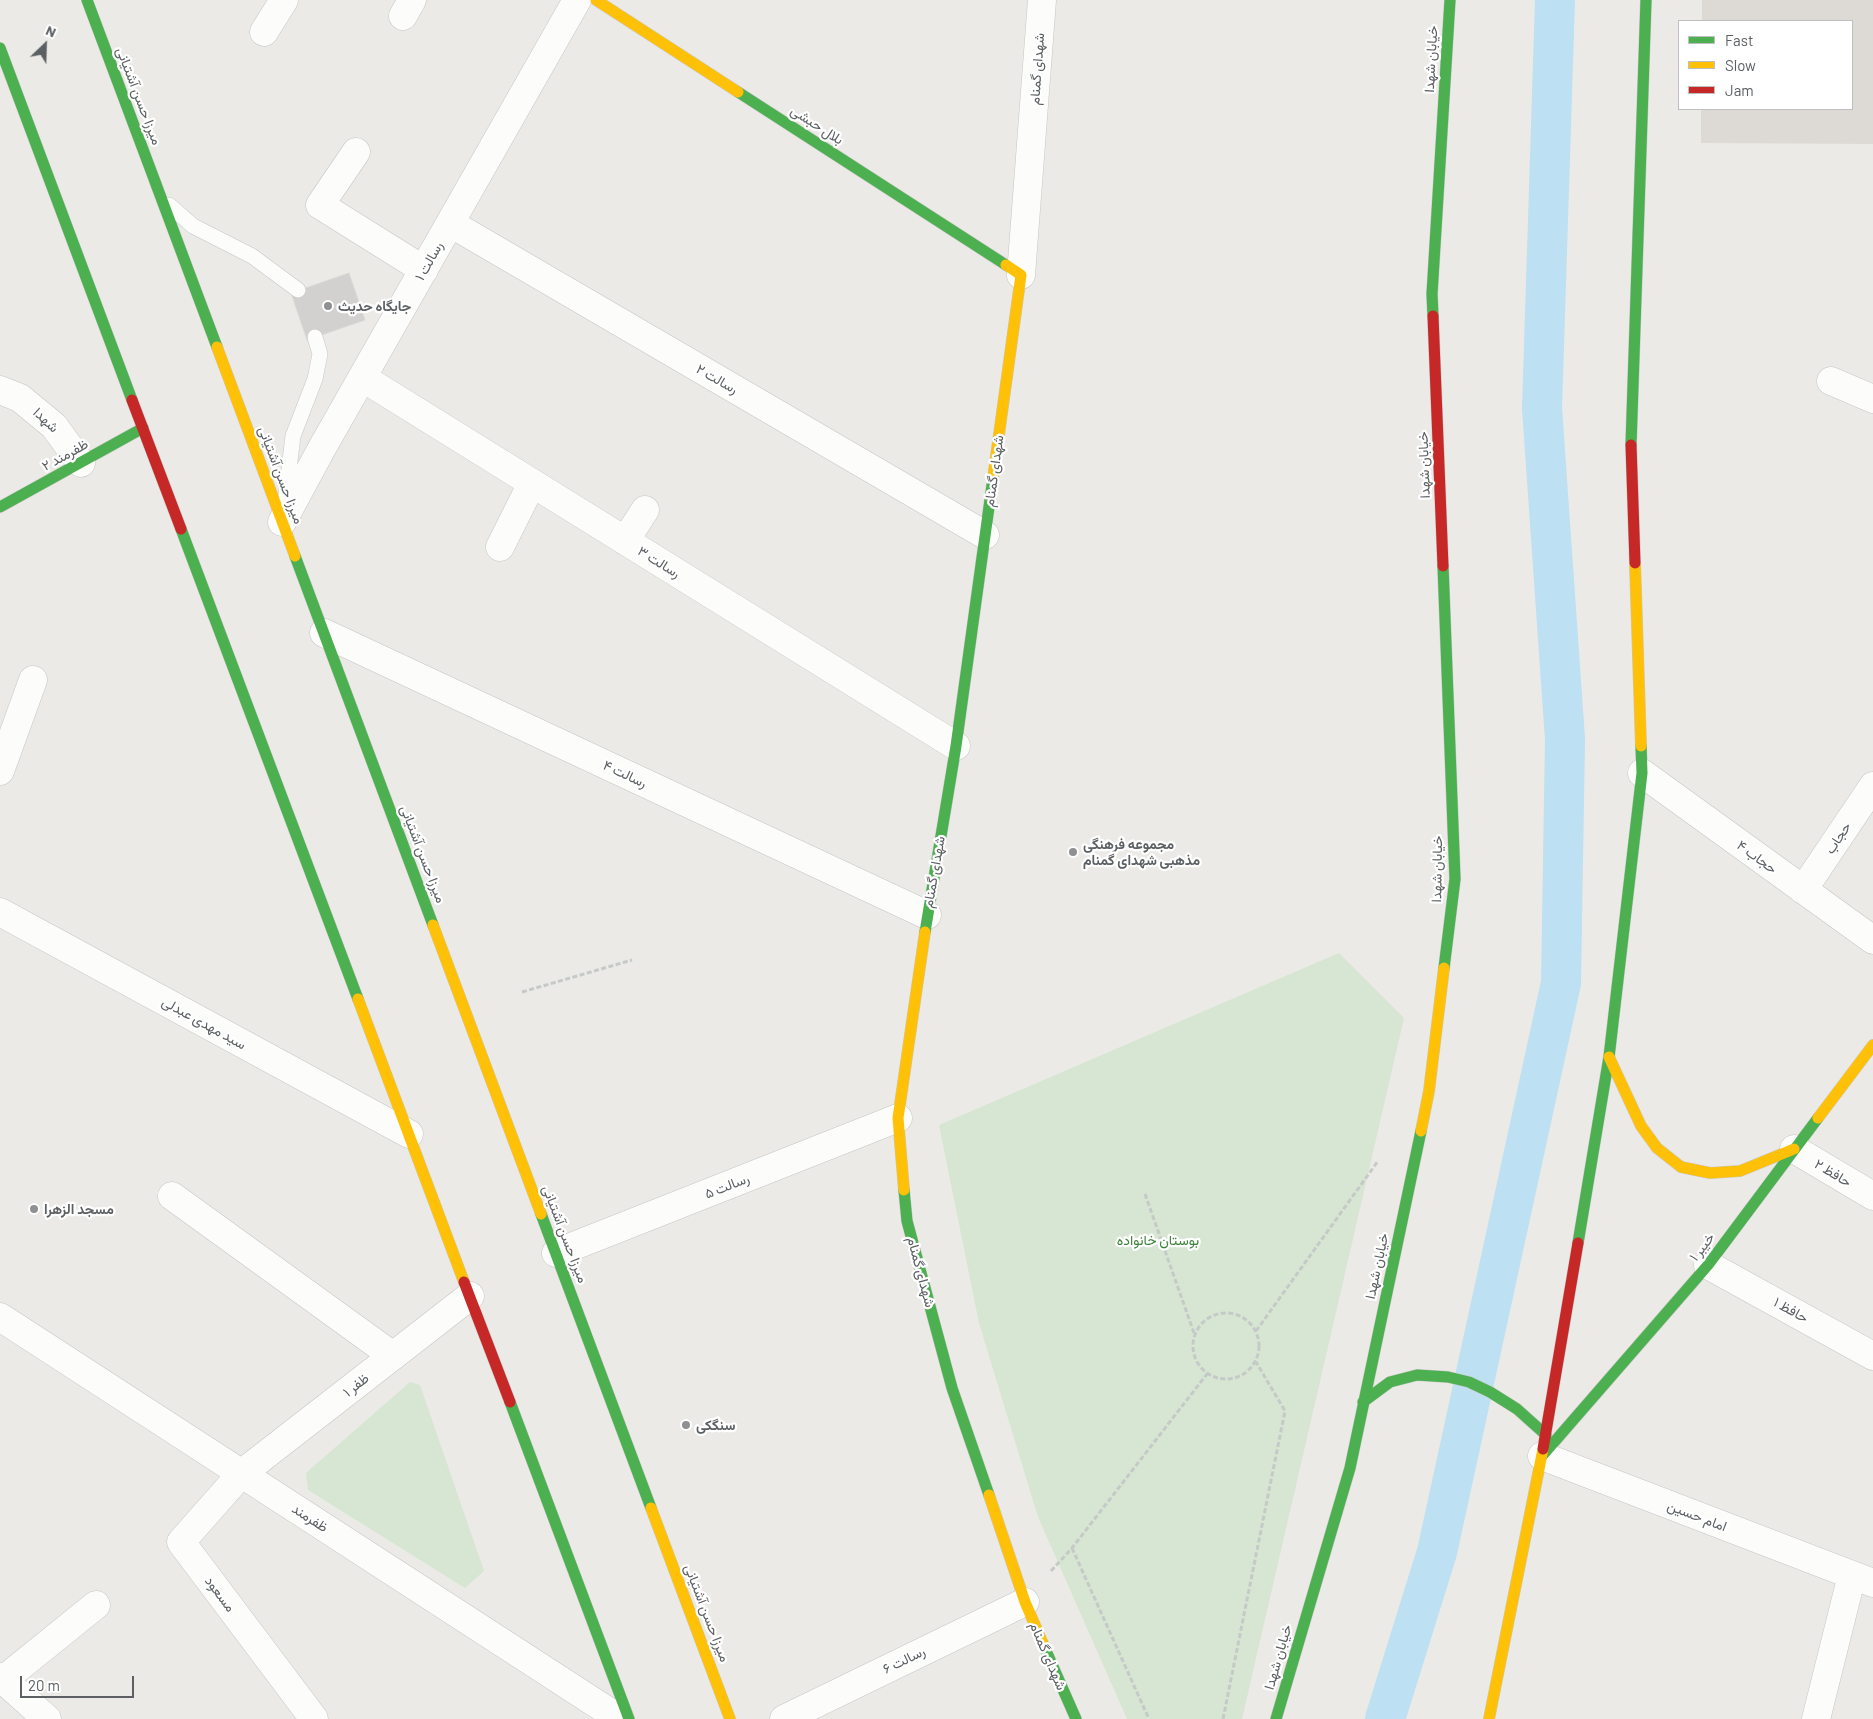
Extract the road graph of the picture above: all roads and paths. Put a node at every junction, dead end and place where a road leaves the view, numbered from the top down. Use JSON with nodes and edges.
{"nodes":[{"id":1,"x":87,"y":0,"type":"edge"},
{"id":2,"x":284,"y":0,"type":"edge"},
{"id":3,"x":577,"y":0,"type":"edge"},
{"id":4,"x":596,"y":0,"type":"edge"},
{"id":5,"x":1042,"y":0,"type":"edge"},
{"id":6,"x":1450,"y":0,"type":"edge"},
{"id":7,"x":1646,"y":0,"type":"edge"},
{"id":8,"x":264,"y":32,"type":"dead end"},
{"id":9,"x":0,"y":48,"type":"edge"},
{"id":10,"x":356,"y":152,"type":"dead end"},
{"id":11,"x":162,"y":199,"type":"junction"},
{"id":12,"x":450,"y":223,"type":"junction"},
{"id":13,"x":424,"y":270,"type":"junction"},
{"id":14,"x":1021,"y":275,"type":"junction"},
{"id":15,"x":298,"y":290,"type":"dead end"},
{"id":16,"x":315,"y":337,"type":"dead end"},
{"id":17,"x":363,"y":378,"type":"junction"},
{"id":18,"x":1831,"y":381,"type":"dead end"},
{"id":19,"x":0,"y":390,"type":"edge"},
{"id":20,"x":1873,"y":399,"type":"edge"},
{"id":21,"x":143,"y":428,"type":"junction"},
{"id":22,"x":81,"y":463,"type":"junction"},
{"id":23,"x":532,"y":483,"type":"junction"},
{"id":24,"x":0,"y":507,"type":"edge"},
{"id":25,"x":645,"y":510,"type":"dead end"},
{"id":26,"x":282,"y":522,"type":"junction"},
{"id":27,"x":985,"y":535,"type":"junction"},
{"id":28,"x":625,"y":541,"type":"junction"},
{"id":29,"x":500,"y":547,"type":"dead end"},
{"id":30,"x":324,"y":633,"type":"junction"},
{"id":31,"x":32,"y":680,"type":"dead end"},
{"id":32,"x":956,"y":746,"type":"junction"},
{"id":33,"x":0,"y":771,"type":"edge"},
{"id":34,"x":1642,"y":773,"type":"junction"},
{"id":35,"x":1873,"y":786,"type":"edge"},
{"id":36,"x":1802,"y":890,"type":"junction"},
{"id":37,"x":0,"y":912,"type":"edge"},
{"id":38,"x":927,"y":915,"type":"junction"},
{"id":39,"x":1873,"y":940,"type":"edge"},
{"id":40,"x":632,"y":960,"type":"dead end"},
{"id":41,"x":522,"y":992,"type":"dead end"},
{"id":42,"x":1873,"y":1045,"type":"edge"},
{"id":43,"x":1609,"y":1057,"type":"junction"},
{"id":44,"x":898,"y":1118,"type":"junction"},
{"id":45,"x":409,"y":1134,"type":"junction"},
{"id":46,"x":1794,"y":1149,"type":"junction"},
{"id":47,"x":1382,"y":1155,"type":"dead end"},
{"id":48,"x":1145,"y":1194,"type":"dead end"},
{"id":49,"x":172,"y":1196,"type":"dead end"},
{"id":50,"x":1873,"y":1196,"type":"edge"},
{"id":51,"x":556,"y":1253,"type":"junction"},
{"id":52,"x":1708,"y":1265,"type":"junction"},
{"id":53,"x":470,"y":1296,"type":"junction"},
{"id":54,"x":0,"y":1317,"type":"edge"},
{"id":55,"x":1256,"y":1331,"type":"junction"},
{"id":56,"x":1194,"y":1334,"type":"junction"},
{"id":57,"x":393,"y":1356,"type":"junction"},
{"id":58,"x":1873,"y":1356,"type":"edge"},
{"id":59,"x":1256,"y":1362,"type":"junction"},
{"id":60,"x":1207,"y":1374,"type":"junction"},
{"id":61,"x":1363,"y":1402,"type":"junction"},
{"id":62,"x":1544,"y":1446,"type":"junction"},
{"id":63,"x":241,"y":1474,"type":"junction"},
{"id":64,"x":1862,"y":1579,"type":"edge"},
{"id":65,"x":1025,"y":1602,"type":"junction"},
{"id":66,"x":96,"y":1606,"type":"dead end"},
{"id":67,"x":2,"y":1678,"type":"edge"},
{"id":68,"x":47,"y":1719,"type":"edge"},
{"id":69,"x":314,"y":1719,"type":"edge"},
{"id":70,"x":620,"y":1719,"type":"edge"},
{"id":71,"x":629,"y":1719,"type":"edge"},
{"id":72,"x":730,"y":1719,"type":"edge"},
{"id":73,"x":784,"y":1719,"type":"edge"},
{"id":74,"x":1076,"y":1719,"type":"edge"},
{"id":75,"x":1149,"y":1719,"type":"edge"},
{"id":76,"x":1224,"y":1719,"type":"edge"},
{"id":77,"x":1276,"y":1719,"type":"edge"},
{"id":78,"x":1489,"y":1719,"type":"edge"},
{"id":79,"x":1816,"y":1719,"type":"edge"}],
"edges":[{"from":1,"to":11,"type":"main road","name":"میرزا حسن آشتیانی"},
{"from":2,"to":8,"type":"street"},
{"from":3,"to":12,"type":"street","name":"رسالت ۱"},
{"from":4,"to":14,"type":"main road","name":"بلال حبشی"},
{"from":5,"to":14,"type":"street","name":"شهدای گمنام"},
{"from":6,"to":61,"type":"main road","name":"خیابان شهدا"},
{"from":7,"to":34,"type":"main road"},
{"from":9,"to":21,"type":"main road"},
{"from":10,"to":13,"type":"street"},
{"from":11,"to":15,"type":"lane"},
{"from":11,"to":26,"type":"main road","name":"میرزا حسن آشتیانی"},
{"from":12,"to":13,"type":"street","name":"رسالت ۱"},
{"from":12,"to":27,"type":"street","name":"رسالت ۲"},
{"from":13,"to":17,"type":"street","name":"رسالت ۱"},
{"from":14,"to":27,"type":"main road","name":"شهدای گمنام"},
{"from":16,"to":26,"type":"lane"},
{"from":17,"to":23,"type":"street","name":"رسالت ۳"},
{"from":17,"to":26,"type":"street","name":"رسالت ۱"},
{"from":18,"to":20,"type":"street"},
{"from":19,"to":22,"type":"street","name":"شهدا"},
{"from":21,"to":22,"type":"main road","name":"ظفرمند ۲"},
{"from":21,"to":45,"type":"main road"},
{"from":22,"to":24,"type":"main road","name":"ظفرمند ۲"},
{"from":23,"to":28,"type":"street","name":"رسالت ۳"},
{"from":23,"to":29,"type":"street"},
{"from":25,"to":28,"type":"street"},
{"from":26,"to":30,"type":"main road","name":"میرزا حسن آشتیانی"},
{"from":27,"to":32,"type":"main road","name":"شهدای گمنام"},
{"from":28,"to":32,"type":"street","name":"رسالت ۳"},
{"from":30,"to":38,"type":"street","name":"رسالت ۴"},
{"from":30,"to":51,"type":"main road","name":"میرزا حسن آشتیانی"},
{"from":31,"to":33,"type":"street"},
{"from":32,"to":38,"type":"main road","name":"شهدای گمنام"},
{"from":34,"to":36,"type":"street","name":"حجاب ۴"},
{"from":34,"to":43,"type":"main road"},
{"from":35,"to":36,"type":"street","name":"حجاب"},
{"from":36,"to":39,"type":"street","name":"حجاب ۴"},
{"from":37,"to":45,"type":"street","name":"سید مهدی عبدلی"},
{"from":38,"to":44,"type":"main road","name":"شهدای گمنام"},
{"from":40,"to":41,"type":"path"},
{"from":42,"to":46,"type":"main road","name":"خیبر ۱"},
{"from":43,"to":46,"type":"main road"},
{"from":43,"to":62,"type":"main road"},
{"from":44,"to":51,"type":"street","name":"رسالت ۵"},
{"from":44,"to":65,"type":"main road","name":"شهدای گمنام"},
{"from":45,"to":53,"type":"main road"},
{"from":46,"to":50,"type":"street","name":"حافظ ۲"},
{"from":46,"to":52,"type":"main road","name":"خیبر ۱"},
{"from":47,"to":55,"type":"path"},
{"from":48,"to":56,"type":"path"},
{"from":49,"to":57,"type":"street"},
{"from":51,"to":72,"type":"main road","name":"میرزا حسن آشتیانی"},
{"from":52,"to":58,"type":"street","name":"حافظ ۱"},
{"from":52,"to":62,"type":"main road","name":"خیبر ۱"},
{"from":53,"to":57,"type":"street","name":"ظفر ۱"},
{"from":53,"to":71,"type":"main road"},
{"from":54,"to":63,"type":"street","name":"ظفرمند"},
{"from":55,"to":56,"type":"path"},
{"from":55,"to":59,"type":"path"},
{"from":56,"to":60,"type":"path"},
{"from":57,"to":63,"type":"street","name":"ظفر ۱"},
{"from":59,"to":60,"type":"path"},
{"from":59,"to":76,"type":"path"},
{"from":60,"to":75,"type":"path"},
{"from":61,"to":62,"type":"main road"},
{"from":61,"to":77,"type":"main road","name":"خیابان شهدا"},
{"from":62,"to":64,"type":"street","name":"امام حسین"},
{"from":62,"to":78,"type":"main road"},
{"from":63,"to":69,"type":"street","name":"مسعود"},
{"from":63,"to":70,"type":"street","name":"ظفرمند"},
{"from":64,"to":79,"type":"street","name":"امام حسین"},
{"from":65,"to":73,"type":"street","name":"رسالت ۶"},
{"from":65,"to":74,"type":"main road","name":"شهدای گمنام"},
{"from":66,"to":67,"type":"street"},
{"from":67,"to":68,"type":"street"}]}
